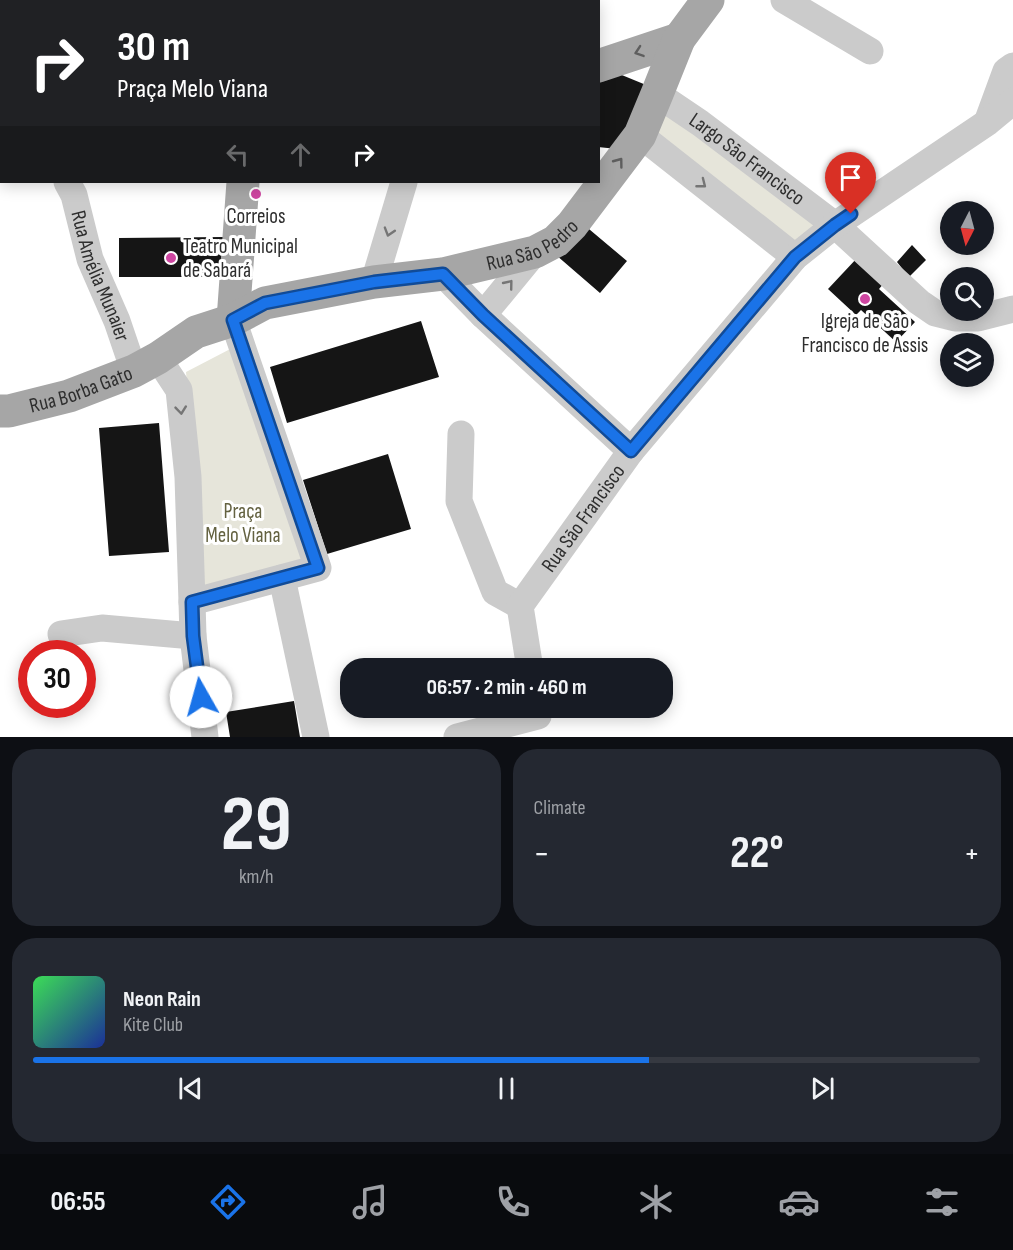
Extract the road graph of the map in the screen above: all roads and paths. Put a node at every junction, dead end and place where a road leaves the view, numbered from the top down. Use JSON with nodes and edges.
{"nodes":[{"id":1,"x":708,"y":0,"type":"edge"},
{"id":2,"x":784,"y":0,"type":"edge"},
{"id":3,"x":679,"y":39,"type":"junction"},
{"id":4,"x":870,"y":51,"type":"dead end"},
{"id":5,"x":600,"y":65,"type":"edge"},
{"id":6,"x":1013,"y":66,"type":"edge"},
{"id":7,"x":657,"y":94,"type":"junction"},
{"id":8,"x":1013,"y":101,"type":"edge"},
{"id":9,"x":987,"y":122,"type":"junction"},
{"id":10,"x":640,"y":135,"type":"junction"},
{"id":11,"x":69,"y":183,"type":"edge"},
{"id":12,"x":243,"y":183,"type":"edge"},
{"id":13,"x":404,"y":183,"type":"edge"},
{"id":14,"x":835,"y":225,"type":"junction"},
{"id":15,"x":535,"y":252,"type":"junction"},
{"id":16,"x":795,"y":257,"type":"junction"},
{"id":17,"x":443,"y":274,"type":"junction"},
{"id":18,"x":374,"y":282,"type":"junction"},
{"id":19,"x":1013,"y":309,"type":"edge"},
{"id":20,"x":483,"y":315,"type":"junction"},
{"id":21,"x":233,"y":320,"type":"junction"},
{"id":22,"x":146,"y":364,"type":"junction"},
{"id":23,"x":0,"y":411,"type":"edge"},
{"id":24,"x":461,"y":434,"type":"dead end"},
{"id":25,"x":631,"y":451,"type":"junction"},
{"id":26,"x":282,"y":578,"type":"junction"},
{"id":27,"x":192,"y":602,"type":"junction"},
{"id":28,"x":520,"y":606,"type":"junction"},
{"id":29,"x":61,"y":634,"type":"dead end"},
{"id":30,"x":193,"y":636,"type":"junction"},
{"id":31,"x":529,"y":658,"type":"edge"},
{"id":32,"x":540,"y":720,"type":"edge"},
{"id":33,"x":206,"y":737,"type":"edge"},
{"id":34,"x":316,"y":737,"type":"edge"},
{"id":35,"x":457,"y":737,"type":"edge"}],
"edges":[{"from":1,"to":3,"type":"main road","name":"Rua São Pedro"},
{"from":2,"to":4,"type":"street"},
{"from":3,"to":5,"type":"main road","one_way":true},
{"from":3,"to":7,"type":"main road","name":"Rua São Pedro"},
{"from":6,"to":9,"type":"street"},
{"from":7,"to":10,"type":"main road","name":"Rua São Pedro"},
{"from":7,"to":14,"type":"street","name":"Largo São Francisco"},
{"from":8,"to":9,"type":"street","name":"Rua São Francisco"},
{"from":9,"to":14,"type":"street","name":"Rua São Francisco"},
{"from":15,"to":10,"type":"main road","name":"Rua São Pedro","one_way":true},
{"from":10,"to":16,"type":"street","one_way":true},
{"from":11,"to":22,"type":"street","name":"Rua Amélia Munaier"},
{"from":12,"to":21,"type":"main road"},
{"from":13,"to":18,"type":"street","one_way":true},
{"from":14,"to":16,"type":"street","name":"Rua São Francisco"},
{"from":14,"to":19,"type":"street","name":"Largo São Francisco"},
{"from":15,"to":17,"type":"main road","name":"Rua São Pedro"},
{"from":20,"to":15,"type":"street","one_way":true},
{"from":16,"to":25,"type":"street","name":"Rua São Francisco"},
{"from":17,"to":18,"type":"main road","name":"Rua São Pedro"},
{"from":17,"to":20,"type":"street"},
{"from":18,"to":21,"type":"main road","name":"Rua São Pedro"},
{"from":20,"to":25,"type":"street"},
{"from":21,"to":22,"type":"main road"},
{"from":21,"to":26,"type":"street"},
{"from":22,"to":23,"type":"main road","name":"Rua Borba Gato"},
{"from":22,"to":27,"type":"street","one_way":true},
{"from":24,"to":28,"type":"street"},
{"from":25,"to":28,"type":"street","name":"Rua São Francisco"},
{"from":26,"to":27,"type":"street"},
{"from":26,"to":34,"type":"street"},
{"from":27,"to":30,"type":"street"},
{"from":28,"to":31,"type":"street"},
{"from":29,"to":30,"type":"street"},
{"from":30,"to":33,"type":"street"},
{"from":32,"to":35,"type":"street"}]}
